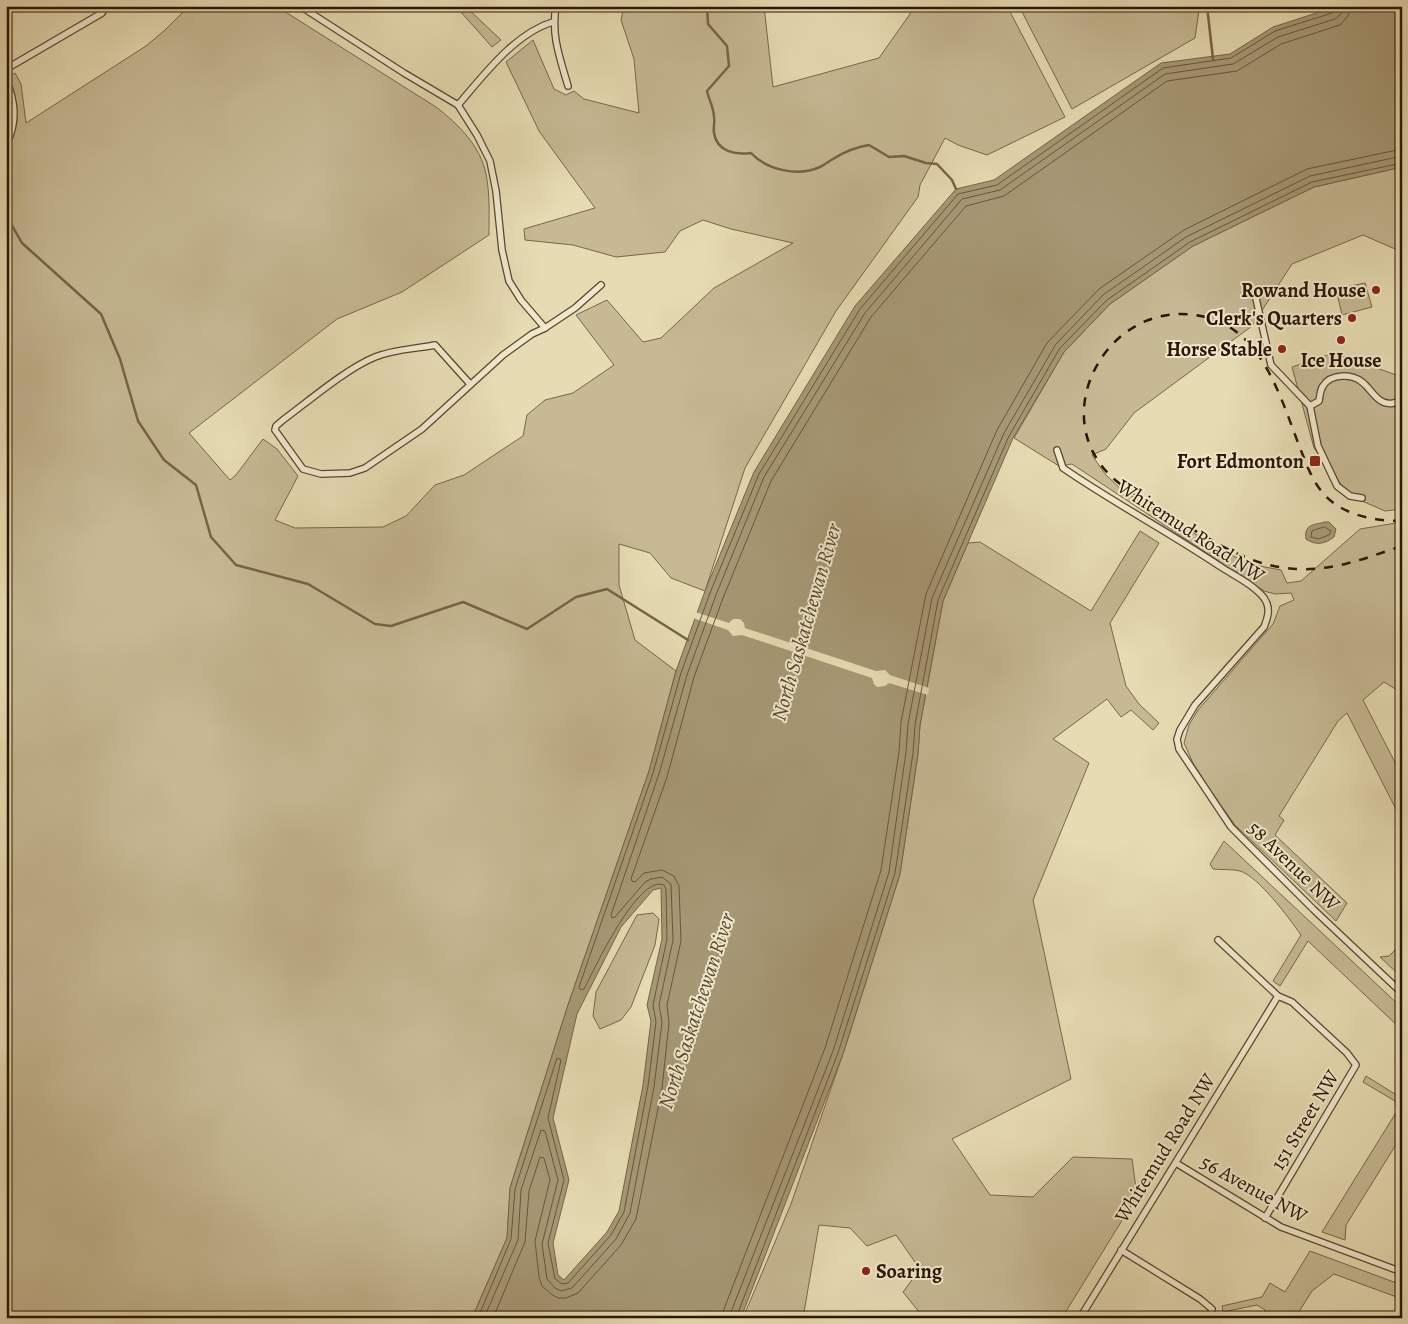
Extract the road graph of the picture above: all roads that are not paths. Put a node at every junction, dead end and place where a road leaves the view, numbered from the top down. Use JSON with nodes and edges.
{"nodes":[{"id":1,"x":106,"y":6,"type":"edge"},
{"id":2,"x":300,"y":6,"type":"edge"},
{"id":3,"x":556,"y":6,"type":"edge"},
{"id":4,"x":553,"y":22,"type":"junction"},
{"id":5,"x":6,"y":69,"type":"edge"},
{"id":6,"x":6,"y":79,"type":"edge"},
{"id":7,"x":568,"y":86,"type":"dead end"},
{"id":8,"x":458,"y":105,"type":"junction"},
{"id":9,"x":6,"y":144,"type":"edge"},
{"id":10,"x":601,"y":285,"type":"dead end"},
{"id":11,"x":1255,"y":294,"type":"dead end"},
{"id":12,"x":545,"y":328,"type":"junction"},
{"id":13,"x":470,"y":384,"type":"junction"},
{"id":14,"x":1402,"y":400,"type":"edge"},
{"id":15,"x":1310,"y":406,"type":"junction"},
{"id":16,"x":1057,"y":450,"type":"dead end"},
{"id":17,"x":1362,"y":498,"type":"dead end"},
{"id":18,"x":1179,"y":749,"type":"joint"},
{"id":19,"x":1218,"y":940,"type":"dead end"},
{"id":20,"x":1402,"y":992,"type":"edge"},
{"id":21,"x":1278,"y":996,"type":"junction"},
{"id":22,"x":1176,"y":1163,"type":"junction"},
{"id":23,"x":1265,"y":1218,"type":"junction"},
{"id":24,"x":1121,"y":1250,"type":"junction"},
{"id":25,"x":1402,"y":1272,"type":"edge"},
{"id":26,"x":1080,"y":1318,"type":"edge"},
{"id":27,"x":1210,"y":1318,"type":"edge"}],
"edges":[{"from":1,"to":5,"type":"street"},
{"from":2,"to":8,"type":"street"},
{"from":3,"to":4,"type":"street"},
{"from":4,"to":7,"type":"street"},
{"from":4,"to":8,"type":"street"},
{"from":6,"to":9,"type":"street"},
{"from":8,"to":12,"type":"street"},
{"from":10,"to":12,"type":"street"},
{"from":11,"to":15,"type":"street"},
{"from":12,"to":13,"type":"street"},
{"from":13,"to":13,"type":"street"},
{"from":14,"to":15,"type":"street"},
{"from":15,"to":17,"type":"street"},
{"from":16,"to":18,"type":"street","name":"Whitemud Road NW"},
{"from":18,"to":20,"type":"street","name":"58 Avenue NW"},
{"from":19,"to":21,"type":"street"},
{"from":21,"to":22,"type":"street","name":"Whitemud Road NW"},
{"from":21,"to":23,"type":"street","name":"151 Street NW"},
{"from":22,"to":23,"type":"street","name":"56 Avenue NW"},
{"from":22,"to":24,"type":"street","name":"Whitemud Road NW"},
{"from":23,"to":25,"type":"street","name":"56 Avenue NW"},
{"from":24,"to":26,"type":"street","name":"Whitemud Road NW"},
{"from":24,"to":27,"type":"street"}]}
